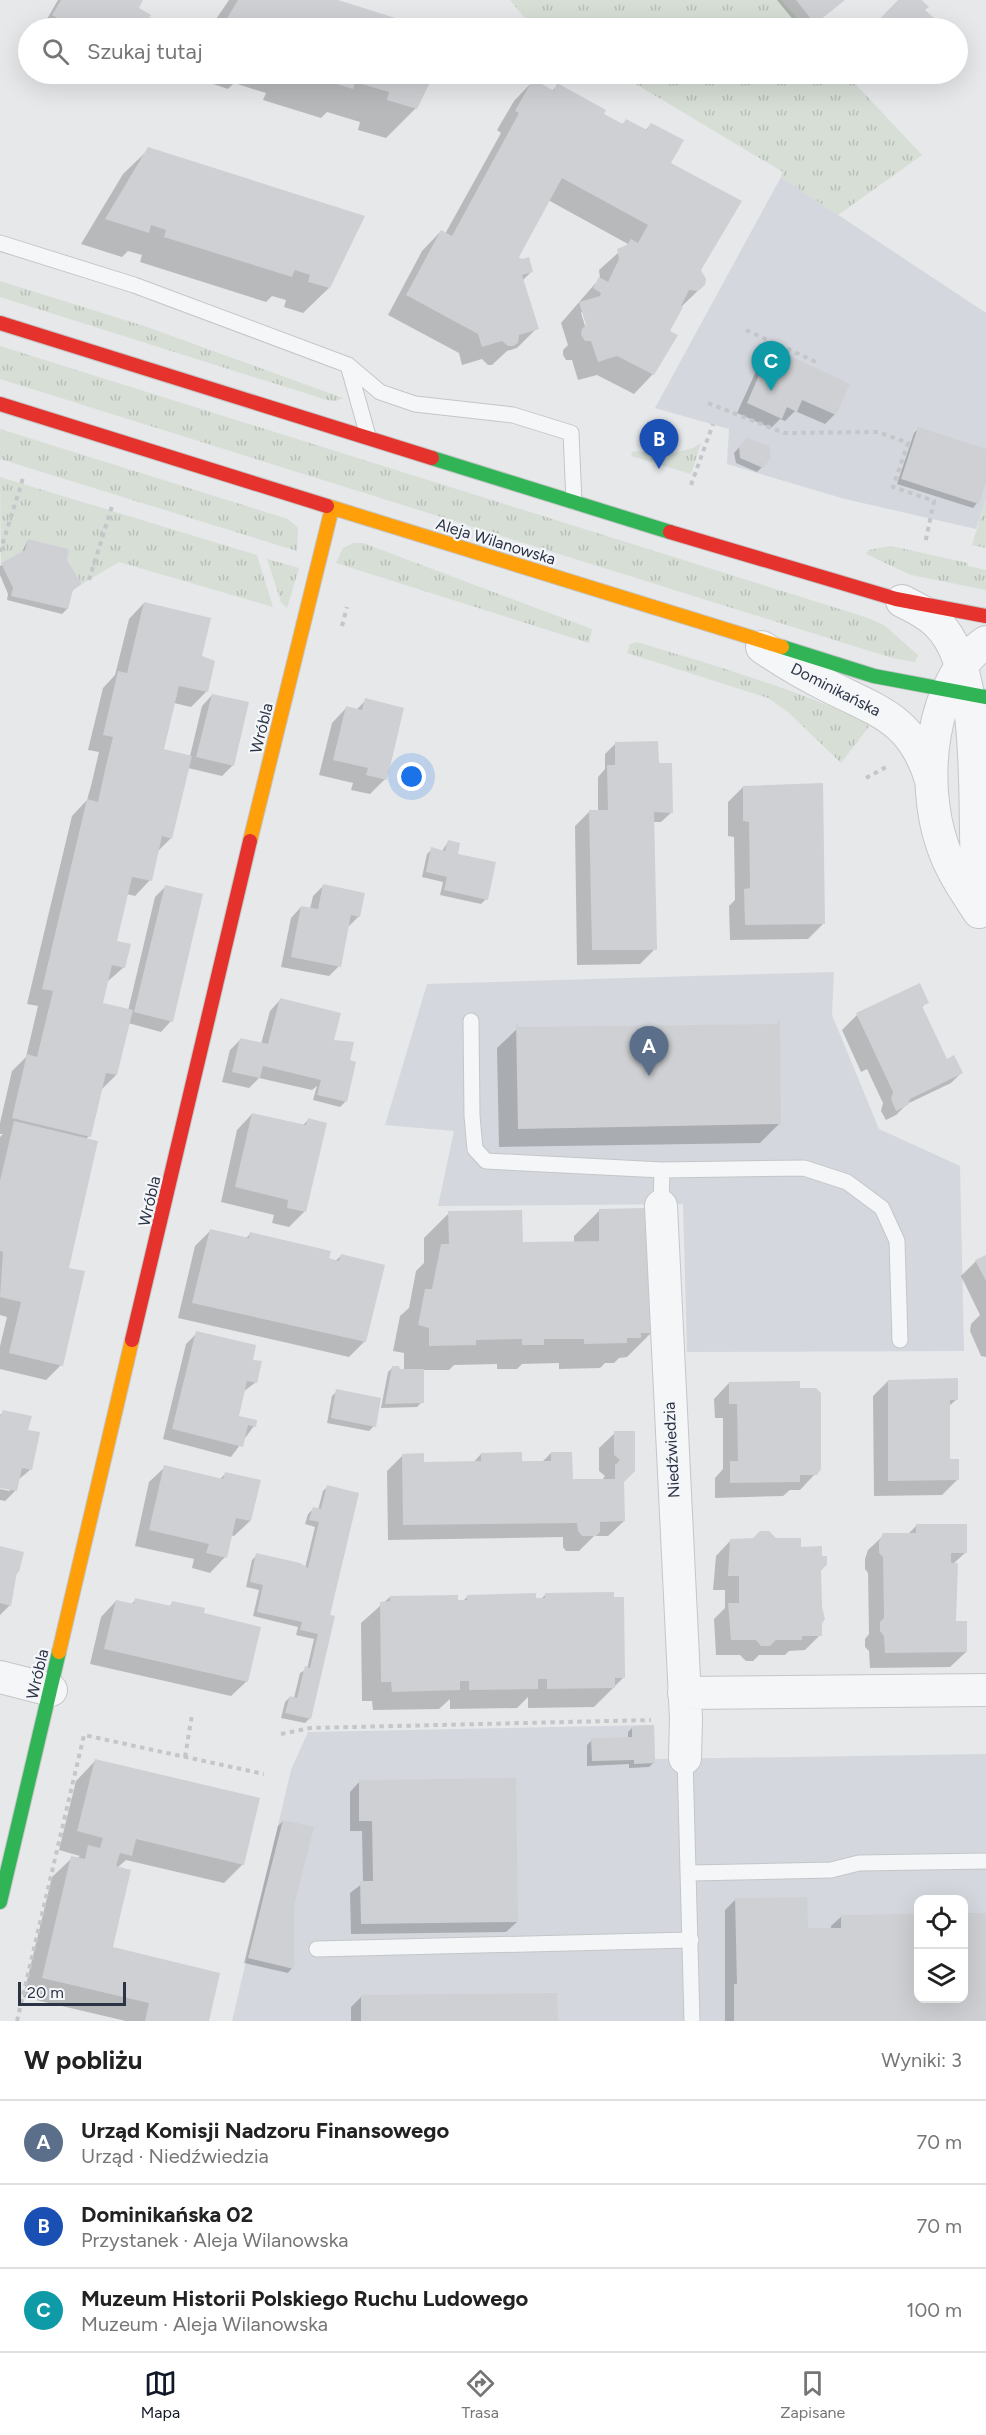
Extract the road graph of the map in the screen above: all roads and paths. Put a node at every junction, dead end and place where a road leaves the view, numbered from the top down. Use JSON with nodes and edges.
{"nodes":[{"id":1,"x":0,"y":243,"type":"edge"},
{"id":2,"x":0,"y":323,"type":"edge"},
{"id":3,"x":746,"y":330,"type":"dead end"},
{"id":4,"x":348,"y":365,"type":"junction"},
{"id":5,"x":812,"y":367,"type":"dead end"},
{"id":6,"x":708,"y":403,"type":"dead end"},
{"id":7,"x":0,"y":404,"type":"edge"},
{"id":8,"x":713,"y":424,"type":"dead end"},
{"id":9,"x":369,"y":439,"type":"junction"},
{"id":10,"x":24,"y":475,"type":"dead end"},
{"id":11,"x":690,"y":485,"type":"dead end"},
{"id":12,"x":574,"y":502,"type":"junction"},
{"id":13,"x":113,"y":503,"type":"dead end"},
{"id":14,"x":332,"y":508,"type":"junction"},
{"id":15,"x":925,"y":544,"type":"dead end"},
{"id":16,"x":0,"y":552,"type":"edge"},
{"id":17,"x":89,"y":580,"type":"dead end"},
{"id":18,"x":896,"y":599,"type":"junction"},
{"id":19,"x":986,"y":616,"type":"edge"},
{"id":20,"x":745,"y":636,"type":"junction"},
{"id":21,"x":986,"y":642,"type":"edge"},
{"id":22,"x":965,"y":687,"type":"edge"},
{"id":23,"x":895,"y":762,"type":"dead end"},
{"id":24,"x":866,"y":778,"type":"dead end"},
{"id":25,"x":982,"y":778,"type":"edge"},
{"id":26,"x":933,"y":784,"type":"junction"},
{"id":27,"x":986,"y":908,"type":"edge"},
{"id":28,"x":986,"y":923,"type":"edge"},
{"id":29,"x":471,"y":1021,"type":"dead end"},
{"id":30,"x":662,"y":1170,"type":"junction"},
{"id":31,"x":661,"y":1206,"type":"joint"},
{"id":32,"x":900,"y":1340,"type":"dead end"},
{"id":33,"x":0,"y":1677,"type":"edge"},
{"id":34,"x":51,"y":1690,"type":"junction"},
{"id":35,"x":986,"y":1690,"type":"edge"},
{"id":36,"x":685,"y":1706,"type":"junction"},
{"id":37,"x":192,"y":1715,"type":"dead end"},
{"id":38,"x":281,"y":1734,"type":"dead end"},
{"id":39,"x":185,"y":1757,"type":"junction"},
{"id":40,"x":685,"y":1758,"type":"joint"},
{"id":41,"x":264,"y":1774,"type":"dead end"},
{"id":42,"x":986,"y":1861,"type":"edge"},
{"id":43,"x":690,"y":1873,"type":"junction"},
{"id":44,"x":0,"y":1902,"type":"edge"},
{"id":45,"x":691,"y":1940,"type":"junction"},
{"id":46,"x":317,"y":1949,"type":"dead end"},
{"id":47,"x":17,"y":2021,"type":"edge"},
{"id":48,"x":692,"y":2021,"type":"edge"}],
"edges":[{"from":1,"to":4,"type":"lane"},
{"from":2,"to":9,"type":"main road"},
{"from":3,"to":5,"type":"path"},
{"from":4,"to":9,"type":"lane"},
{"from":4,"to":12,"type":"lane"},
{"from":6,"to":15,"type":"path"},
{"from":7,"to":14,"type":"main road","name":"Aleja Wilanowska"},
{"from":8,"to":11,"type":"path"},
{"from":9,"to":12,"type":"main road"},
{"from":10,"to":16,"type":"path"},
{"from":12,"to":18,"type":"main road"},
{"from":13,"to":17,"type":"path"},
{"from":14,"to":20,"type":"main road","name":"Aleja Wilanowska"},
{"from":14,"to":34,"type":"main road","name":"Wróbla"},
{"from":18,"to":19,"type":"main road"},
{"from":18,"to":22,"type":"street"},
{"from":20,"to":22,"type":"main road","name":"Aleja Wilanowska"},
{"from":20,"to":26,"type":"street","name":"Dominikańska"},
{"from":21,"to":22,"type":"street"},
{"from":22,"to":25,"type":"street"},
{"from":22,"to":26,"type":"street","name":"Dominikańska"},
{"from":23,"to":24,"type":"path"},
{"from":25,"to":27,"type":"street"},
{"from":26,"to":28,"type":"street","name":"Dominikańska"},
{"from":29,"to":30,"type":"lane"},
{"from":30,"to":31,"type":"lane"},
{"from":30,"to":32,"type":"lane"},
{"from":31,"to":36,"type":"street","name":"Niedźwiedzia"},
{"from":33,"to":34,"type":"street"},
{"from":34,"to":44,"type":"main road","name":"Wróbla"},
{"from":35,"to":36,"type":"street"},
{"from":36,"to":38,"type":"path"},
{"from":36,"to":40,"type":"street","name":"Niedźwiedzia"},
{"from":37,"to":39,"type":"path"},
{"from":39,"to":41,"type":"path"},
{"from":39,"to":47,"type":"path"},
{"from":40,"to":43,"type":"lane"},
{"from":42,"to":43,"type":"lane"},
{"from":43,"to":45,"type":"lane"},
{"from":45,"to":46,"type":"lane"},
{"from":45,"to":48,"type":"lane"}]}
